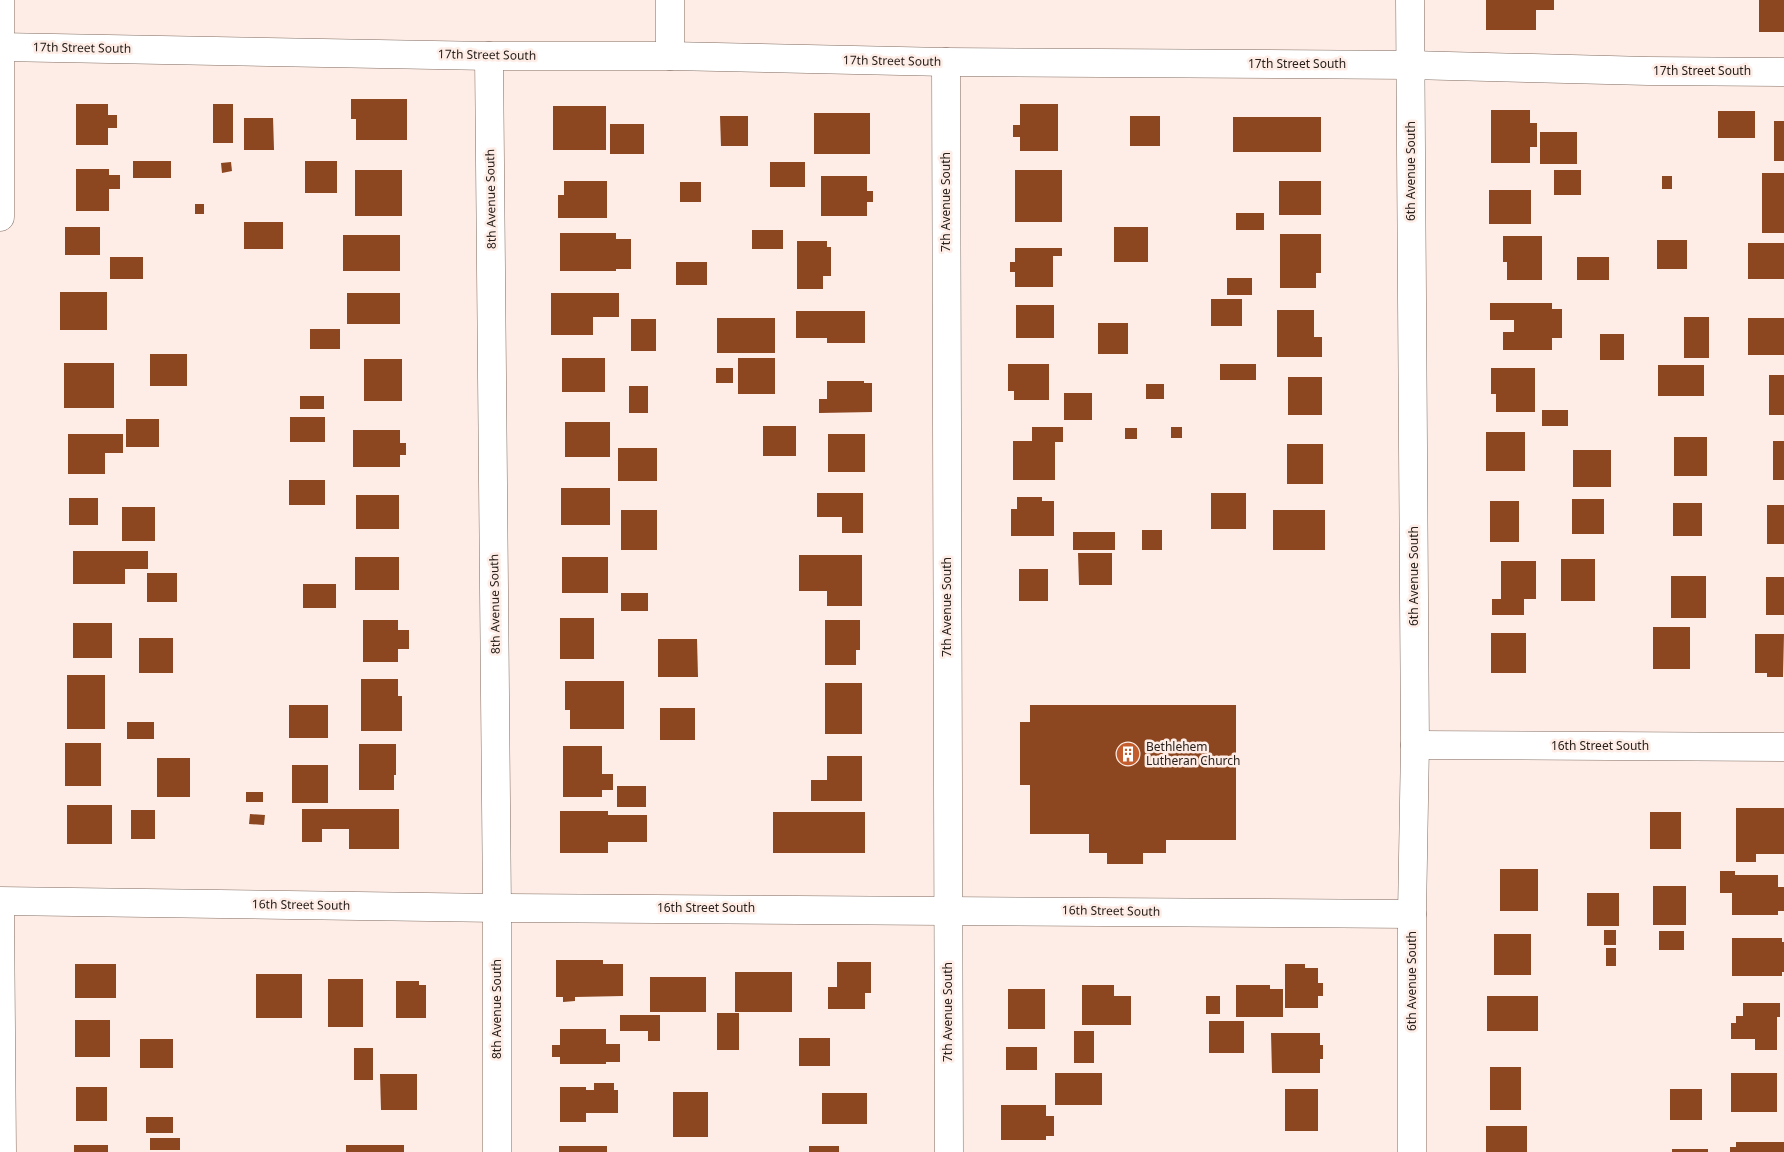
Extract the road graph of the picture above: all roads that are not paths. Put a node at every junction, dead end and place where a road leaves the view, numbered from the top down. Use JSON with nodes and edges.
{"nodes":[{"id":1,"x":0,"y":0,"type":"edge"},
{"id":2,"x":670,"y":0,"type":"edge"},
{"id":3,"x":1410,"y":0,"type":"edge"},
{"id":4,"x":0,"y":47,"type":"edge"},
{"id":5,"x":489,"y":56,"type":"junction"},
{"id":6,"x":670,"y":56,"type":"junction"},
{"id":7,"x":946,"y":62,"type":"junction"},
{"id":8,"x":1410,"y":65,"type":"junction"},
{"id":9,"x":1784,"y":72,"type":"edge"},
{"id":10,"x":0,"y":217,"type":"edge"},
{"id":11,"x":1415,"y":745,"type":"junction"},
{"id":12,"x":1784,"y":747,"type":"edge"},
{"id":13,"x":0,"y":901,"type":"edge"},
{"id":14,"x":0,"y":908,"type":"edge"},
{"id":15,"x":497,"y":908,"type":"junction"},
{"id":16,"x":948,"y":910,"type":"junction"},
{"id":17,"x":1412,"y":914,"type":"junction"},
{"id":18,"x":2,"y":1152,"type":"edge"},
{"id":19,"x":497,"y":1152,"type":"edge"},
{"id":20,"x":949,"y":1152,"type":"edge"},
{"id":21,"x":1412,"y":1152,"type":"edge"}],
"edges":[{"from":1,"to":4,"type":"street"},
{"from":2,"to":6,"type":"street"},
{"from":3,"to":8,"type":"street","name":"6th Avenue South"},
{"from":4,"to":5,"type":"street","name":"17th Street South"},
{"from":4,"to":10,"type":"street"},
{"from":5,"to":6,"type":"street","name":"17th Street South"},
{"from":5,"to":15,"type":"street","name":"8th Avenue South"},
{"from":6,"to":7,"type":"street","name":"17th Street South"},
{"from":7,"to":8,"type":"street","name":"17th Street South"},
{"from":7,"to":16,"type":"street","name":"7th Avenue South"},
{"from":8,"to":9,"type":"street","name":"17th Street South"},
{"from":8,"to":11,"type":"street","name":"6th Avenue South"},
{"from":11,"to":12,"type":"street","name":"16th Street South"},
{"from":11,"to":17,"type":"street","name":"6th Avenue South"},
{"from":13,"to":15,"type":"street","name":"16th Street South"},
{"from":14,"to":18,"type":"street"},
{"from":15,"to":16,"type":"street","name":"16th Street South"},
{"from":15,"to":19,"type":"street","name":"8th Avenue South"},
{"from":16,"to":17,"type":"street","name":"16th Street South"},
{"from":16,"to":20,"type":"street","name":"7th Avenue South"},
{"from":17,"to":21,"type":"street","name":"6th Avenue South"}]}
